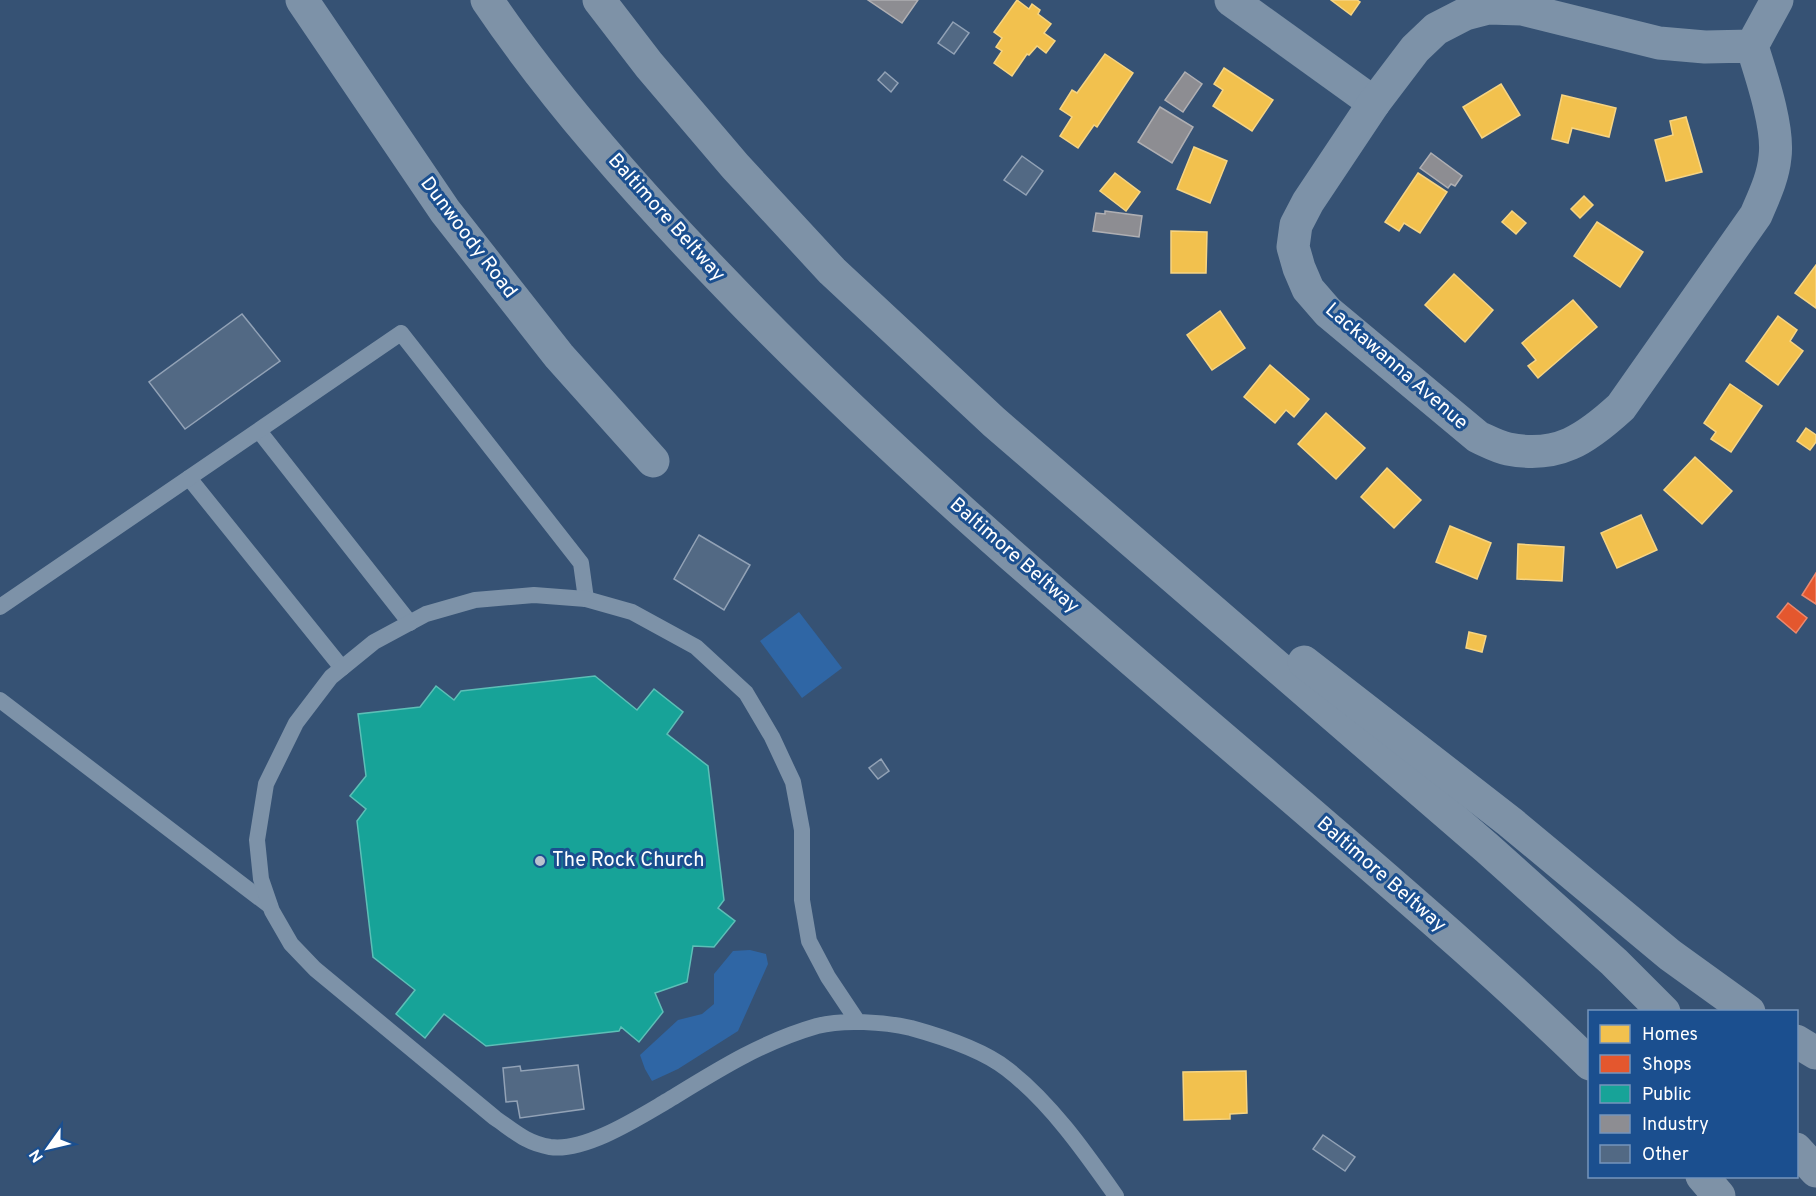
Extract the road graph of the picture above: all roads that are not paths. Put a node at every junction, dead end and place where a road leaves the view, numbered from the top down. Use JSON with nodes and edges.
{"nodes":[{"id":1,"x":302,"y":0,"type":"edge"},
{"id":2,"x":487,"y":0,"type":"edge"},
{"id":3,"x":599,"y":0,"type":"edge"},
{"id":4,"x":1231,"y":0,"type":"edge"},
{"id":5,"x":1778,"y":0,"type":"edge"},
{"id":6,"x":1752,"y":46,"type":"junction"},
{"id":7,"x":1374,"y":103,"type":"junction"},
{"id":8,"x":994,"y":422,"type":"junction"},
{"id":9,"x":259,"y":431,"type":"junction"},
{"id":10,"x":652,"y":461,"type":"dead end"},
{"id":11,"x":189,"y":478,"type":"junction"},
{"id":12,"x":586,"y":599,"type":"junction"},
{"id":13,"x":0,"y":607,"type":"edge"},
{"id":14,"x":410,"y":623,"type":"junction"},
{"id":15,"x":342,"y":668,"type":"junction"},
{"id":16,"x":0,"y":700,"type":"edge"},
{"id":17,"x":270,"y":906,"type":"junction"},
{"id":18,"x":1663,"y":1010,"type":"edge"},
{"id":19,"x":1748,"y":1010,"type":"edge"},
{"id":20,"x":858,"y":1022,"type":"junction"},
{"id":21,"x":1798,"y":1042,"type":"edge"},
{"id":22,"x":1816,"y":1053,"type":"edge"},
{"id":23,"x":1588,"y":1062,"type":"edge"},
{"id":24,"x":1798,"y":1150,"type":"edge"},
{"id":25,"x":1816,"y":1171,"type":"edge"},
{"id":26,"x":1704,"y":1178,"type":"edge"},
{"id":27,"x":1116,"y":1196,"type":"edge"},
{"id":28,"x":1719,"y":1196,"type":"edge"}],
"edges":[{"from":1,"to":10,"type":"street","name":"Dunwoody Road"},
{"from":2,"to":23,"type":"highway","name":"Baltimore Beltway"},
{"from":3,"to":8,"type":"highway"},
{"from":4,"to":7,"type":"street"},
{"from":5,"to":6,"type":"street"},
{"from":6,"to":7,"type":"street","name":"Lackawanna Avenue"},
{"from":6,"to":7,"type":"street","name":"Lackawanna Avenue"},
{"from":8,"to":18,"type":"highway"},
{"from":8,"to":19,"type":"highway"},
{"from":9,"to":11,"type":"lane"},
{"from":9,"to":12,"type":"lane"},
{"from":9,"to":14,"type":"lane"},
{"from":11,"to":13,"type":"lane"},
{"from":11,"to":15,"type":"lane"},
{"from":12,"to":14,"type":"lane"},
{"from":12,"to":20,"type":"lane"},
{"from":14,"to":15,"type":"lane"},
{"from":15,"to":17,"type":"lane"},
{"from":16,"to":17,"type":"lane"},
{"from":17,"to":20,"type":"lane"},
{"from":20,"to":27,"type":"lane"},
{"from":21,"to":22,"type":"highway"},
{"from":24,"to":25,"type":"highway"},
{"from":26,"to":28,"type":"highway"}]}
